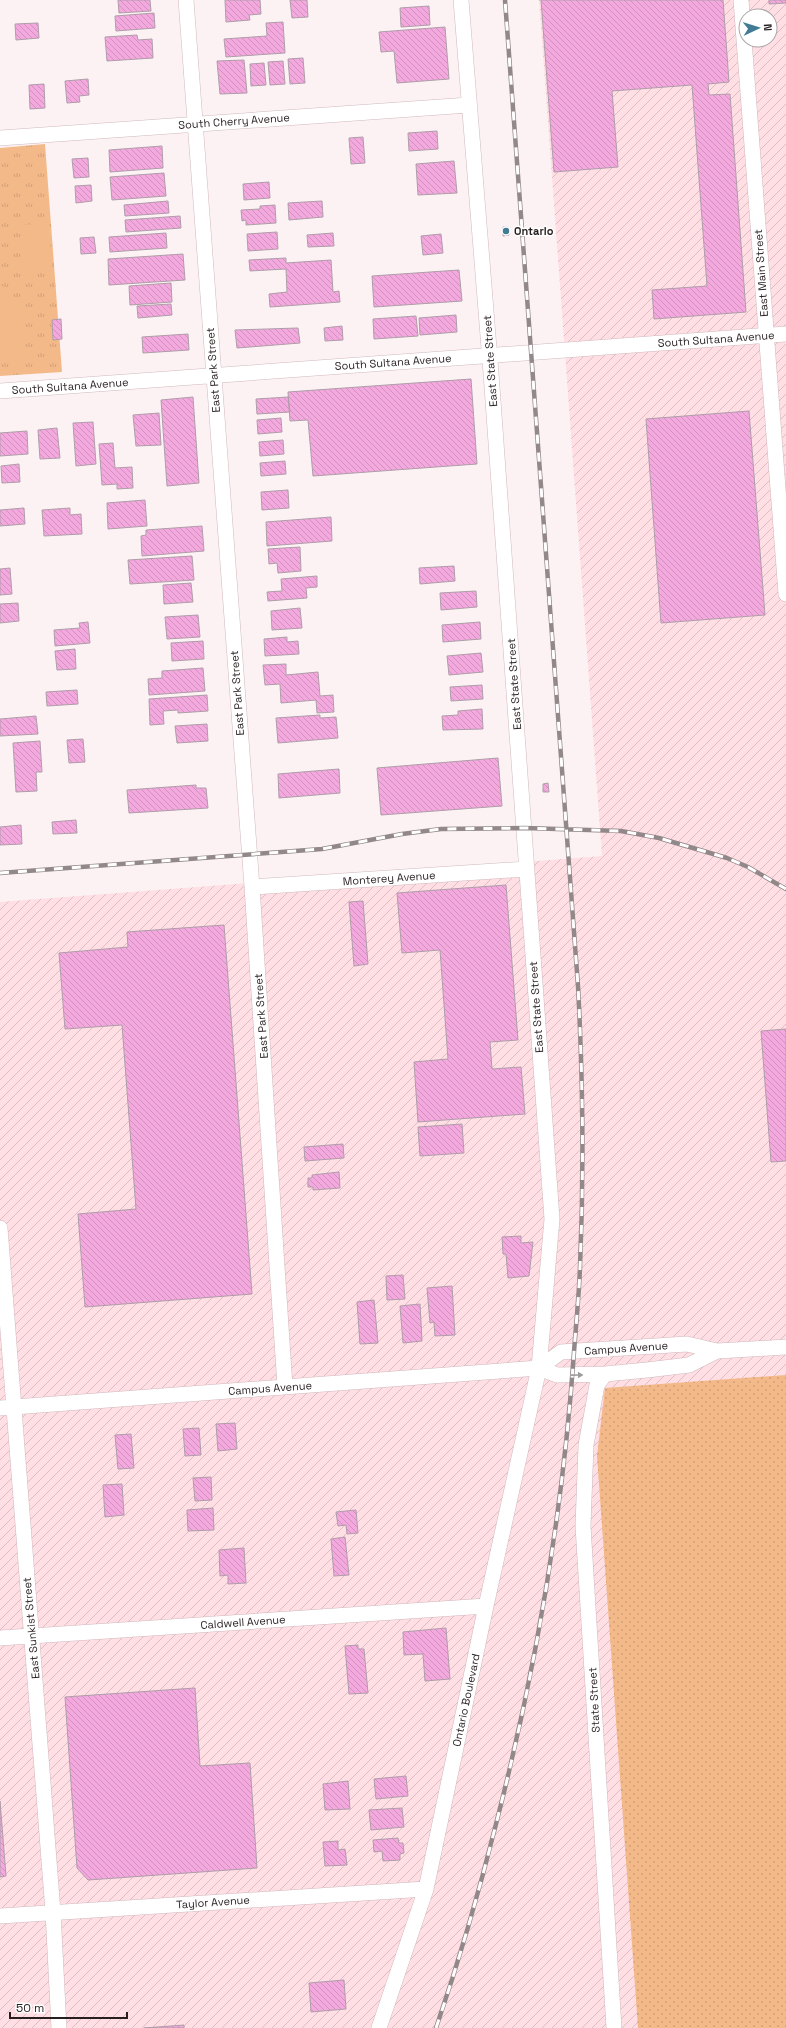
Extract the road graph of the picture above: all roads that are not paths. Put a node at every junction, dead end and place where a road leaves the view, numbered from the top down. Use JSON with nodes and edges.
{"nodes":[{"id":1,"x":186,"y":0,"type":"edge"},
{"id":2,"x":461,"y":0,"type":"edge"},
{"id":3,"x":741,"y":0,"type":"edge"},
{"id":4,"x":469,"y":105,"type":"junction"},
{"id":5,"x":195,"y":123,"type":"junction"},
{"id":6,"x":0,"y":138,"type":"edge"},
{"id":7,"x":786,"y":334,"type":"edge"},
{"id":8,"x":766,"y":335,"type":"junction"},
{"id":9,"x":490,"y":356,"type":"junction"},
{"id":10,"x":214,"y":375,"type":"junction"},
{"id":11,"x":0,"y":391,"type":"edge"},
{"id":12,"x":786,"y":594,"type":"edge"},
{"id":13,"x":526,"y":870,"type":"junction"},
{"id":14,"x":252,"y":887,"type":"junction"},
{"id":15,"x":0,"y":1228,"type":"edge"},
{"id":16,"x":786,"y":1347,"type":"edge"},
{"id":17,"x":717,"y":1351,"type":"junction"},
{"id":18,"x":540,"y":1368,"type":"junction"},
{"id":19,"x":605,"y":1374,"type":"junction"},
{"id":20,"x":285,"y":1387,"type":"junction"},
{"id":21,"x":7,"y":1407,"type":"edge"},
{"id":22,"x":486,"y":1606,"type":"junction"},
{"id":23,"x":32,"y":1636,"type":"junction"},
{"id":24,"x":0,"y":1638,"type":"edge"},
{"id":25,"x":426,"y":1889,"type":"junction"},
{"id":26,"x":53,"y":1912,"type":"junction"},
{"id":27,"x":0,"y":1916,"type":"edge"},
{"id":28,"x":59,"y":2028,"type":"edge"},
{"id":29,"x":379,"y":2028,"type":"edge"},
{"id":30,"x":614,"y":2028,"type":"edge"}],
"edges":[{"from":1,"to":5,"type":"street","name":"East Park Street"},
{"from":2,"to":4,"type":"street","name":"East State Street"},
{"from":3,"to":8,"type":"street","name":"East Main Street"},
{"from":4,"to":5,"type":"street","name":"South Cherry Avenue"},
{"from":4,"to":9,"type":"street","name":"East State Street"},
{"from":5,"to":6,"type":"street","name":"South Cherry Avenue"},
{"from":5,"to":10,"type":"street","name":"East Park Street"},
{"from":7,"to":8,"type":"street","name":"South Sultana Avenue"},
{"from":8,"to":9,"type":"street","name":"South Sultana Avenue"},
{"from":8,"to":12,"type":"street","name":"East Main Street"},
{"from":9,"to":10,"type":"street","name":"South Sultana Avenue"},
{"from":9,"to":13,"type":"street","name":"East State Street"},
{"from":10,"to":11,"type":"street","name":"South Sultana Avenue"},
{"from":10,"to":14,"type":"street","name":"East Park Street"},
{"from":13,"to":14,"type":"street","name":"Monterey Avenue"},
{"from":13,"to":18,"type":"street","name":"East State Street"},
{"from":14,"to":20,"type":"street","name":"East Park Street"},
{"from":15,"to":21,"type":"street","name":"East Sunkist Street"},
{"from":16,"to":17,"type":"street","name":"Campus Avenue"},
{"from":17,"to":18,"type":"street","name":"Campus Avenue"},
{"from":17,"to":19,"type":"street","name":"Campus Avenue"},
{"from":18,"to":19,"type":"street","name":"Campus Avenue","one_way":true},
{"from":18,"to":20,"type":"street","name":"Campus Avenue"},
{"from":18,"to":22,"type":"street","name":"Ontario Boulevard"},
{"from":19,"to":30,"type":"street","name":"State Street"},
{"from":20,"to":21,"type":"street","name":"Campus Avenue"},
{"from":21,"to":23,"type":"street","name":"East Sunkist Street"},
{"from":22,"to":23,"type":"street","name":"Caldwell Avenue"},
{"from":22,"to":25,"type":"street","name":"Ontario Boulevard"},
{"from":23,"to":24,"type":"street","name":"Caldwell Avenue"},
{"from":23,"to":26,"type":"street","name":"East Sunkist Street"},
{"from":25,"to":26,"type":"street","name":"Taylor Avenue"},
{"from":25,"to":29,"type":"street","name":"Ontario Boulevard"},
{"from":26,"to":27,"type":"street","name":"Taylor Avenue"},
{"from":26,"to":28,"type":"street","name":"East Sunkist Street"}]}
